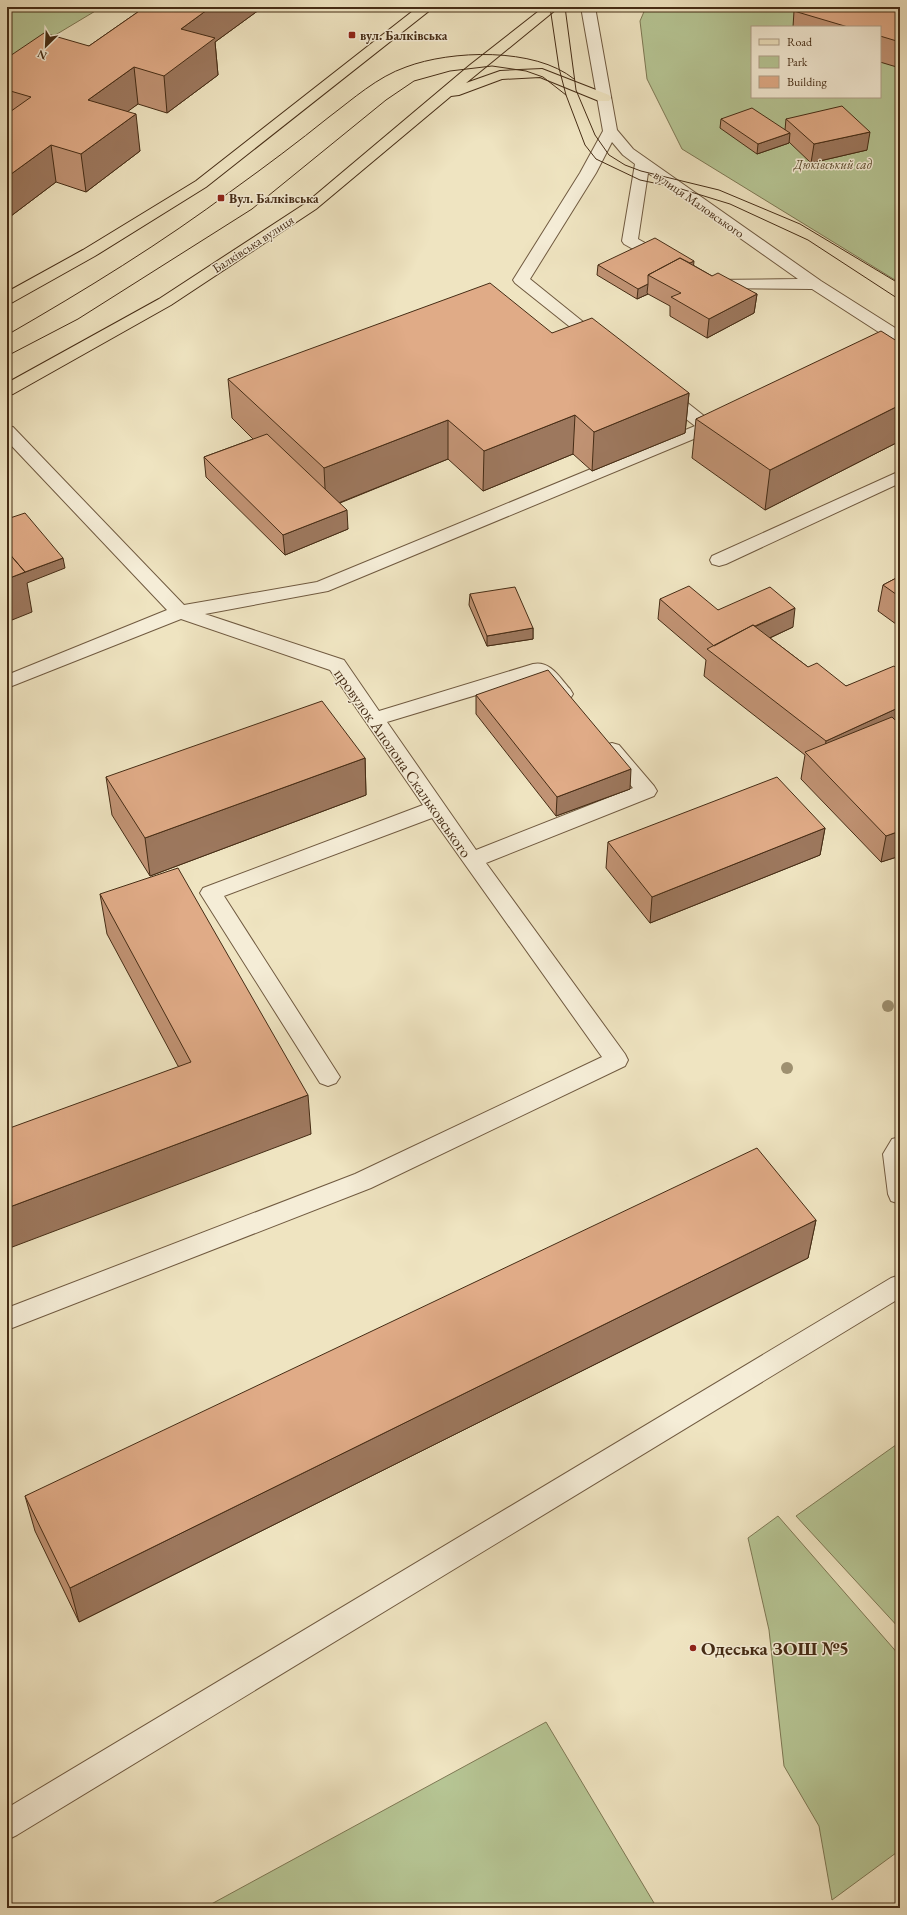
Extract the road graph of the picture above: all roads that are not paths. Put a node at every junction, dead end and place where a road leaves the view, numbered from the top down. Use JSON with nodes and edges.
{"nodes":[{"id":1,"x":427,"y":7,"type":"edge"},
{"id":2,"x":552,"y":7,"type":"edge"},
{"id":3,"x":588,"y":7,"type":"edge"},
{"id":4,"x":440,"y":97,"type":"junction"},
{"id":5,"x":604,"y":98,"type":"junction"},
{"id":6,"x":610,"y":131,"type":"junction"},
{"id":7,"x":642,"y":164,"type":"junction"},
{"id":8,"x":674,"y":267,"type":"edge"},
{"id":9,"x":694,"y":278,"type":"edge"},
{"id":10,"x":815,"y":284,"type":"junction"},
{"id":11,"x":7,"y":299,"type":"edge"},
{"id":12,"x":900,"y":338,"type":"edge"},
{"id":13,"x":614,"y":353,"type":"edge"},
{"id":14,"x":651,"y":383,"type":"edge"},
{"id":15,"x":7,"y":390,"type":"edge"},
{"id":16,"x":7,"y":430,"type":"edge"},
{"id":17,"x":900,"y":476,"type":"edge"},
{"id":18,"x":719,"y":560,"type":"dead end"},
{"id":19,"x":180,"y":612,"type":"junction"},
{"id":20,"x":7,"y":682,"type":"edge"},
{"id":21,"x":576,"y":710,"type":"edge"},
{"id":22,"x":374,"y":719,"type":"junction"},
{"id":23,"x":602,"y":739,"type":"edge"},
{"id":24,"x":436,"y":808,"type":"junction"},
{"id":25,"x":472,"y":860,"type":"junction"},
{"id":26,"x":328,"y":1077,"type":"dead end"},
{"id":27,"x":900,"y":1146,"type":"edge"},
{"id":28,"x":900,"y":1194,"type":"edge"},
{"id":29,"x":900,"y":1285,"type":"edge"},
{"id":30,"x":7,"y":1319,"type":"edge"},
{"id":31,"x":7,"y":1825,"type":"edge"}],
"edges":[{"from":1,"to":11,"type":"main road"},
{"from":2,"to":4,"type":"main road","name":"Балківська вулиця"},
{"from":3,"to":5,"type":"street"},
{"from":4,"to":5,"type":"main road"},
{"from":4,"to":15,"type":"main road","name":"Балківська вулиця"},
{"from":5,"to":6,"type":"street"},
{"from":6,"to":7,"type":"street","name":"вулиця Маловського"},
{"from":6,"to":13,"type":"street"},
{"from":7,"to":8,"type":"street"},
{"from":7,"to":10,"type":"street","name":"вулиця Маловського"},
{"from":9,"to":10,"type":"street"},
{"from":10,"to":12,"type":"street","name":"вулиця Маловського"},
{"from":14,"to":19,"type":"street"},
{"from":16,"to":19,"type":"street","name":"провулок Аполона Скальковського"},
{"from":17,"to":18,"type":"street"},
{"from":19,"to":20,"type":"street"},
{"from":19,"to":22,"type":"street","name":"провулок Аполона Скальковського"},
{"from":21,"to":22,"type":"street"},
{"from":22,"to":24,"type":"street","name":"провулок Аполона Скальковського"},
{"from":23,"to":25,"type":"street"},
{"from":24,"to":25,"type":"street","name":"провулок Аполона Скальковського"},
{"from":24,"to":26,"type":"street"},
{"from":25,"to":30,"type":"street","name":"провулок Аполона Скальковського"},
{"from":27,"to":28,"type":"street"},
{"from":29,"to":31,"type":"street"}]}
